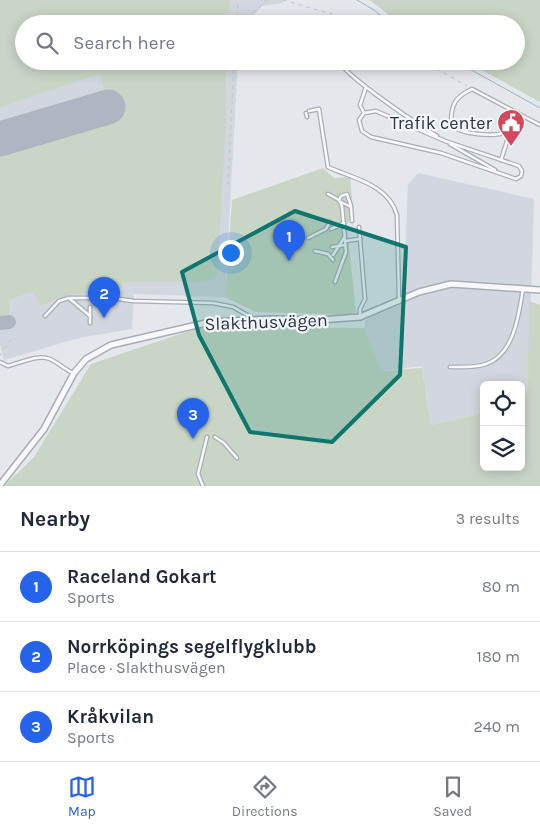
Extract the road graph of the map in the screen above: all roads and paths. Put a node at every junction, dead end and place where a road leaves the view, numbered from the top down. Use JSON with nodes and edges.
{"nodes":[{"id":1,"x":238,"y":0,"type":"edge"},
{"id":2,"x":265,"y":0,"type":"edge"},
{"id":3,"x":271,"y":0,"type":"edge"},
{"id":4,"x":283,"y":0,"type":"edge"},
{"id":5,"x":293,"y":1,"type":"edge"},
{"id":6,"x":237,"y":15,"type":"edge"},
{"id":7,"x":251,"y":15,"type":"edge"},
{"id":8,"x":334,"y":15,"type":"edge"},
{"id":9,"x":234,"y":70,"type":"edge"},
{"id":10,"x":346,"y":70,"type":"edge"},
{"id":11,"x":438,"y":70,"type":"edge"},
{"id":12,"x":366,"y":86,"type":"junction"},
{"id":13,"x":472,"y":89,"type":"junction"},
{"id":14,"x":364,"y":113,"type":"junction"},
{"id":15,"x":307,"y":114,"type":"dead end"},
{"id":16,"x":525,"y":117,"type":"junction"},
{"id":17,"x":540,"y":125,"type":"edge"},
{"id":18,"x":508,"y":132,"type":"junction"},
{"id":19,"x":445,"y":141,"type":"junction"},
{"id":20,"x":501,"y":160,"type":"junction"},
{"id":21,"x":501,"y":174,"type":"junction"},
{"id":22,"x":228,"y":185,"type":"dead end"},
{"id":23,"x":328,"y":194,"type":"dead end"},
{"id":24,"x":340,"y":201,"type":"junction"},
{"id":25,"x":351,"y":207,"type":"junction"},
{"id":26,"x":352,"y":221,"type":"dead end"},
{"id":27,"x":330,"y":222,"type":"dead end"},
{"id":28,"x":344,"y":223,"type":"junction"},
{"id":29,"x":359,"y":227,"type":"dead end"},
{"id":30,"x":331,"y":229,"type":"dead end"},
{"id":31,"x":345,"y":236,"type":"junction"},
{"id":32,"x":308,"y":238,"type":"dead end"},
{"id":33,"x":360,"y":240,"type":"junction"},
{"id":34,"x":345,"y":241,"type":"junction"},
{"id":35,"x":345,"y":245,"type":"junction"},
{"id":36,"x":334,"y":247,"type":"junction"},
{"id":37,"x":315,"y":251,"type":"dead end"},
{"id":38,"x":333,"y":255,"type":"dead end"},
{"id":39,"x":333,"y":260,"type":"dead end"},
{"id":40,"x":335,"y":282,"type":"dead end"},
{"id":41,"x":524,"y":289,"type":"junction"},
{"id":42,"x":540,"y":290,"type":"edge"},
{"id":43,"x":69,"y":298,"type":"junction"},
{"id":44,"x":399,"y":300,"type":"junction"},
{"id":45,"x":90,"y":307,"type":"dead end"},
{"id":46,"x":45,"y":316,"type":"dead end"},
{"id":47,"x":90,"y":316,"type":"junction"},
{"id":48,"x":360,"y":317,"type":"junction"},
{"id":49,"x":255,"y":320,"type":"junction"},
{"id":50,"x":90,"y":323,"type":"dead end"},
{"id":51,"x":14,"y":335,"type":"dead end"},
{"id":52,"x":0,"y":356,"type":"edge"},
{"id":53,"x":0,"y":362,"type":"edge"},
{"id":54,"x":450,"y":367,"type":"dead end"},
{"id":55,"x":74,"y":373,"type":"junction"},
{"id":56,"x":207,"y":437,"type":"dead end"},
{"id":57,"x":215,"y":437,"type":"dead end"},
{"id":58,"x":237,"y":458,"type":"dead end"},
{"id":59,"x":0,"y":485,"type":"edge"},
{"id":60,"x":203,"y":486,"type":"edge"}],
"edges":[{"from":1,"to":6,"type":"path"},
{"from":2,"to":3,"type":"path"},
{"from":2,"to":7,"type":"path"},
{"from":4,"to":5,"type":"path"},
{"from":5,"to":8,"type":"path"},
{"from":9,"to":22,"type":"path"},
{"from":10,"to":12,"type":"lane"},
{"from":11,"to":13,"type":"path"},
{"from":12,"to":14,"type":"lane"},
{"from":12,"to":19,"type":"lane"},
{"from":13,"to":16,"type":"lane"},
{"from":13,"to":18,"type":"lane"},
{"from":14,"to":19,"type":"lane"},
{"from":14,"to":21,"type":"lane"},
{"from":15,"to":44,"type":"lane"},
{"from":16,"to":17,"type":"lane"},
{"from":16,"to":18,"type":"lane"},
{"from":18,"to":20,"type":"lane"},
{"from":19,"to":20,"type":"lane"},
{"from":19,"to":21,"type":"lane"},
{"from":20,"to":21,"type":"lane"},
{"from":23,"to":24,"type":"lane"},
{"from":24,"to":25,"type":"lane"},
{"from":24,"to":25,"type":"lane"},
{"from":24,"to":28,"type":"lane"},
{"from":25,"to":26,"type":"lane"},
{"from":27,"to":32,"type":"lane"},
{"from":28,"to":30,"type":"lane"},
{"from":28,"to":31,"type":"lane"},
{"from":29,"to":33,"type":"lane"},
{"from":31,"to":34,"type":"lane"},
{"from":31,"to":36,"type":"lane"},
{"from":33,"to":34,"type":"lane"},
{"from":33,"to":48,"type":"lane"},
{"from":34,"to":35,"type":"lane"},
{"from":35,"to":36,"type":"lane"},
{"from":35,"to":40,"type":"lane"},
{"from":36,"to":38,"type":"lane"},
{"from":37,"to":39,"type":"lane"},
{"from":41,"to":42,"type":"street","name":"Slakthusvägen"},
{"from":41,"to":44,"type":"street","name":"Slakthusvägen"},
{"from":41,"to":54,"type":"lane"},
{"from":43,"to":46,"type":"lane"},
{"from":43,"to":47,"type":"lane"},
{"from":43,"to":49,"type":"lane"},
{"from":44,"to":48,"type":"street","name":"Slakthusvägen"},
{"from":45,"to":47,"type":"lane"},
{"from":47,"to":50,"type":"lane"},
{"from":48,"to":49,"type":"street","name":"Slakthusvägen"},
{"from":49,"to":55,"type":"street","name":"Slakthusvägen"},
{"from":51,"to":52,"type":"path"},
{"from":53,"to":55,"type":"lane"},
{"from":55,"to":59,"type":"street","name":"Slakthusvägen"},
{"from":56,"to":60,"type":"lane"},
{"from":57,"to":58,"type":"lane"}]}
